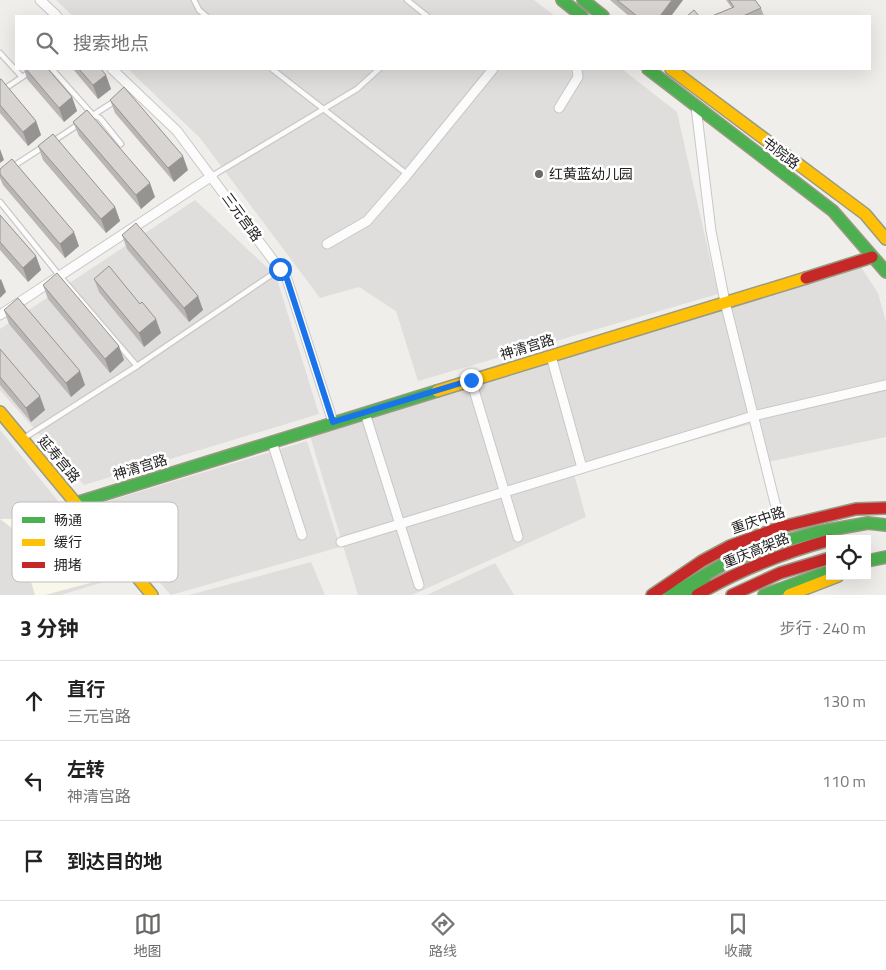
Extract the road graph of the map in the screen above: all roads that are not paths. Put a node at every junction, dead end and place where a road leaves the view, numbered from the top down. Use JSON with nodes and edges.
{"nodes":[{"id":1,"x":40,"y":0,"type":"edge"},
{"id":2,"x":194,"y":0,"type":"edge"},
{"id":3,"x":407,"y":0,"type":"edge"},
{"id":4,"x":562,"y":0,"type":"edge"},
{"id":5,"x":583,"y":0,"type":"edge"},
{"id":6,"x":56,"y":15,"type":"edge"},
{"id":7,"x":205,"y":15,"type":"edge"},
{"id":8,"x":426,"y":15,"type":"edge"},
{"id":9,"x":581,"y":15,"type":"edge"},
{"id":10,"x":602,"y":15,"type":"edge"},
{"id":11,"x":0,"y":53,"type":"edge"},
{"id":12,"x":33,"y":70,"type":"edge"},
{"id":13,"x":53,"y":70,"type":"edge"},
{"id":14,"x":113,"y":70,"type":"edge"},
{"id":15,"x":273,"y":70,"type":"edge"},
{"id":16,"x":378,"y":70,"type":"edge"},
{"id":17,"x":491,"y":70,"type":"edge"},
{"id":18,"x":577,"y":70,"type":"edge"},
{"id":19,"x":649,"y":70,"type":"edge"},
{"id":20,"x":672,"y":70,"type":"edge"},
{"id":21,"x":22,"y":78,"type":"junction"},
{"id":22,"x":0,"y":92,"type":"edge"},
{"id":23,"x":117,"y":99,"type":"edge"},
{"id":24,"x":696,"y":107,"type":"junction"},
{"id":25,"x":559,"y":108,"type":"dead end"},
{"id":26,"x":323,"y":109,"type":"junction"},
{"id":27,"x":93,"y":115,"type":"junction"},
{"id":28,"x":121,"y":144,"type":"dead end"},
{"id":29,"x":8,"y":170,"type":"edge"},
{"id":30,"x":407,"y":175,"type":"junction"},
{"id":31,"x":212,"y":176,"type":"junction"},
{"id":32,"x":0,"y":202,"type":"edge"},
{"id":33,"x":886,"y":239,"type":"edge"},
{"id":34,"x":327,"y":244,"type":"dead end"},
{"id":35,"x":872,"y":257,"type":"junction"},
{"id":36,"x":280,"y":269,"type":"junction"},
{"id":37,"x":886,"y":272,"type":"edge"},
{"id":38,"x":59,"y":275,"type":"junction"},
{"id":39,"x":726,"y":302,"type":"junction"},
{"id":40,"x":0,"y":315,"type":"edge"},
{"id":41,"x":551,"y":356,"type":"junction"},
{"id":42,"x":136,"y":366,"type":"junction"},
{"id":43,"x":471,"y":380,"type":"junction"},
{"id":44,"x":886,"y":385,"type":"edge"},
{"id":45,"x":0,"y":412,"type":"edge"},
{"id":46,"x":365,"y":413,"type":"junction"},
{"id":47,"x":753,"y":416,"type":"junction"},
{"id":48,"x":333,"y":422,"type":"junction"},
{"id":49,"x":23,"y":439,"type":"junction"},
{"id":50,"x":272,"y":442,"type":"junction"},
{"id":51,"x":582,"y":468,"type":"junction"},
{"id":52,"x":504,"y":492,"type":"junction"},
{"id":53,"x":75,"y":502,"type":"edge"},
{"id":54,"x":79,"y":502,"type":"edge"},
{"id":55,"x":886,"y":508,"type":"edge"},
{"id":56,"x":399,"y":524,"type":"junction"},
{"id":57,"x":781,"y":526,"type":"junction"},
{"id":58,"x":886,"y":526,"type":"edge"},
{"id":59,"x":886,"y":531,"type":"edge"},
{"id":60,"x":302,"y":535,"type":"dead end"},
{"id":61,"x":862,"y":535,"type":"edge"},
{"id":62,"x":518,"y":537,"type":"dead end"},
{"id":63,"x":826,"y":541,"type":"edge"},
{"id":64,"x":340,"y":542,"type":"dead end"},
{"id":65,"x":886,"y":549,"type":"edge"},
{"id":66,"x":871,"y":551,"type":"edge"},
{"id":67,"x":871,"y":555,"type":"edge"},
{"id":68,"x":886,"y":555,"type":"edge"},
{"id":69,"x":826,"y":559,"type":"edge"},
{"id":70,"x":871,"y":560,"type":"edge"},
{"id":71,"x":886,"y":565,"type":"edge"},
{"id":72,"x":826,"y":566,"type":"edge"},
{"id":73,"x":871,"y":567,"type":"edge"},
{"id":74,"x":826,"y":572,"type":"edge"},
{"id":75,"x":828,"y":580,"type":"edge"},
{"id":76,"x":141,"y":582,"type":"edge"},
{"id":77,"x":419,"y":585,"type":"dead end"},
{"id":78,"x":152,"y":595,"type":"edge"},
{"id":79,"x":652,"y":595,"type":"edge"},
{"id":80,"x":670,"y":595,"type":"edge"},
{"id":81,"x":687,"y":595,"type":"edge"},
{"id":82,"x":697,"y":595,"type":"edge"},
{"id":83,"x":732,"y":595,"type":"edge"},
{"id":84,"x":745,"y":595,"type":"edge"},
{"id":85,"x":764,"y":595,"type":"edge"},
{"id":86,"x":789,"y":595,"type":"edge"}],
"edges":[{"from":1,"to":6,"type":"street"},
{"from":2,"to":7,"type":"lane"},
{"from":3,"to":8,"type":"lane"},
{"from":4,"to":9,"type":"main road"},
{"from":5,"to":10,"type":"main road"},
{"from":11,"to":21,"type":"lane"},
{"from":12,"to":21,"type":"lane"},
{"from":13,"to":27,"type":"lane"},
{"from":14,"to":31,"type":"street","name":"三元宫路"},
{"from":15,"to":26,"type":"lane"},
{"from":16,"to":26,"type":"lane"},
{"from":17,"to":30,"type":"street"},
{"from":18,"to":25,"type":"street"},
{"from":19,"to":24,"type":"main road","name":"书院路"},
{"from":20,"to":33,"type":"main road","name":"书院路"},
{"from":21,"to":22,"type":"lane"},
{"from":23,"to":27,"type":"lane"},
{"from":24,"to":35,"type":"main road","name":"书院路"},
{"from":24,"to":39,"type":"street"},
{"from":26,"to":30,"type":"lane"},
{"from":26,"to":31,"type":"lane"},
{"from":27,"to":28,"type":"lane"},
{"from":27,"to":29,"type":"lane"},
{"from":30,"to":34,"type":"street"},
{"from":31,"to":36,"type":"street","name":"三元宫路"},
{"from":31,"to":38,"type":"street"},
{"from":32,"to":38,"type":"lane"},
{"from":35,"to":37,"type":"main road","name":"书院路"},
{"from":35,"to":39,"type":"main road","name":"神清宫路"},
{"from":36,"to":42,"type":"lane"},
{"from":36,"to":48,"type":"street","name":"三元宫路"},
{"from":38,"to":40,"type":"street"},
{"from":38,"to":42,"type":"lane"},
{"from":39,"to":41,"type":"main road","name":"神清宫路"},
{"from":39,"to":47,"type":"street"},
{"from":41,"to":43,"type":"main road","name":"神清宫路"},
{"from":41,"to":51,"type":"street"},
{"from":42,"to":49,"type":"lane"},
{"from":43,"to":46,"type":"main road","name":"神清宫路"},
{"from":43,"to":52,"type":"street"},
{"from":44,"to":47,"type":"street"},
{"from":45,"to":49,"type":"main road","name":"延寿宫路"},
{"from":46,"to":48,"type":"main road","name":"神清宫路"},
{"from":46,"to":56,"type":"street"},
{"from":47,"to":51,"type":"street"},
{"from":47,"to":57,"type":"street"},
{"from":48,"to":50,"type":"main road","name":"神清宫路"},
{"from":49,"to":53,"type":"main road","name":"延寿宫路"},
{"from":50,"to":54,"type":"main road","name":"神清宫路"},
{"from":50,"to":60,"type":"street"},
{"from":51,"to":52,"type":"street"},
{"from":52,"to":56,"type":"street"},
{"from":52,"to":62,"type":"street"},
{"from":55,"to":57,"type":"main road","name":"重庆中路"},
{"from":56,"to":64,"type":"street"},
{"from":56,"to":77,"type":"street"},
{"from":57,"to":79,"type":"main road","name":"重庆中路"},
{"from":58,"to":80,"type":"main road"},
{"from":58,"to":81,"type":"main road"},
{"from":59,"to":61,"type":"main road"},
{"from":63,"to":82,"type":"main road","name":"重庆高架路"},
{"from":65,"to":66,"type":"main road"},
{"from":67,"to":68,"type":"main road"},
{"from":68,"to":70,"type":"main road"},
{"from":69,"to":83,"type":"main road"},
{"from":71,"to":73,"type":"main road"},
{"from":72,"to":84,"type":"main road"},
{"from":74,"to":85,"type":"main road"},
{"from":75,"to":86,"type":"main road"},
{"from":76,"to":78,"type":"main road","name":"延寿宫路"}]}
